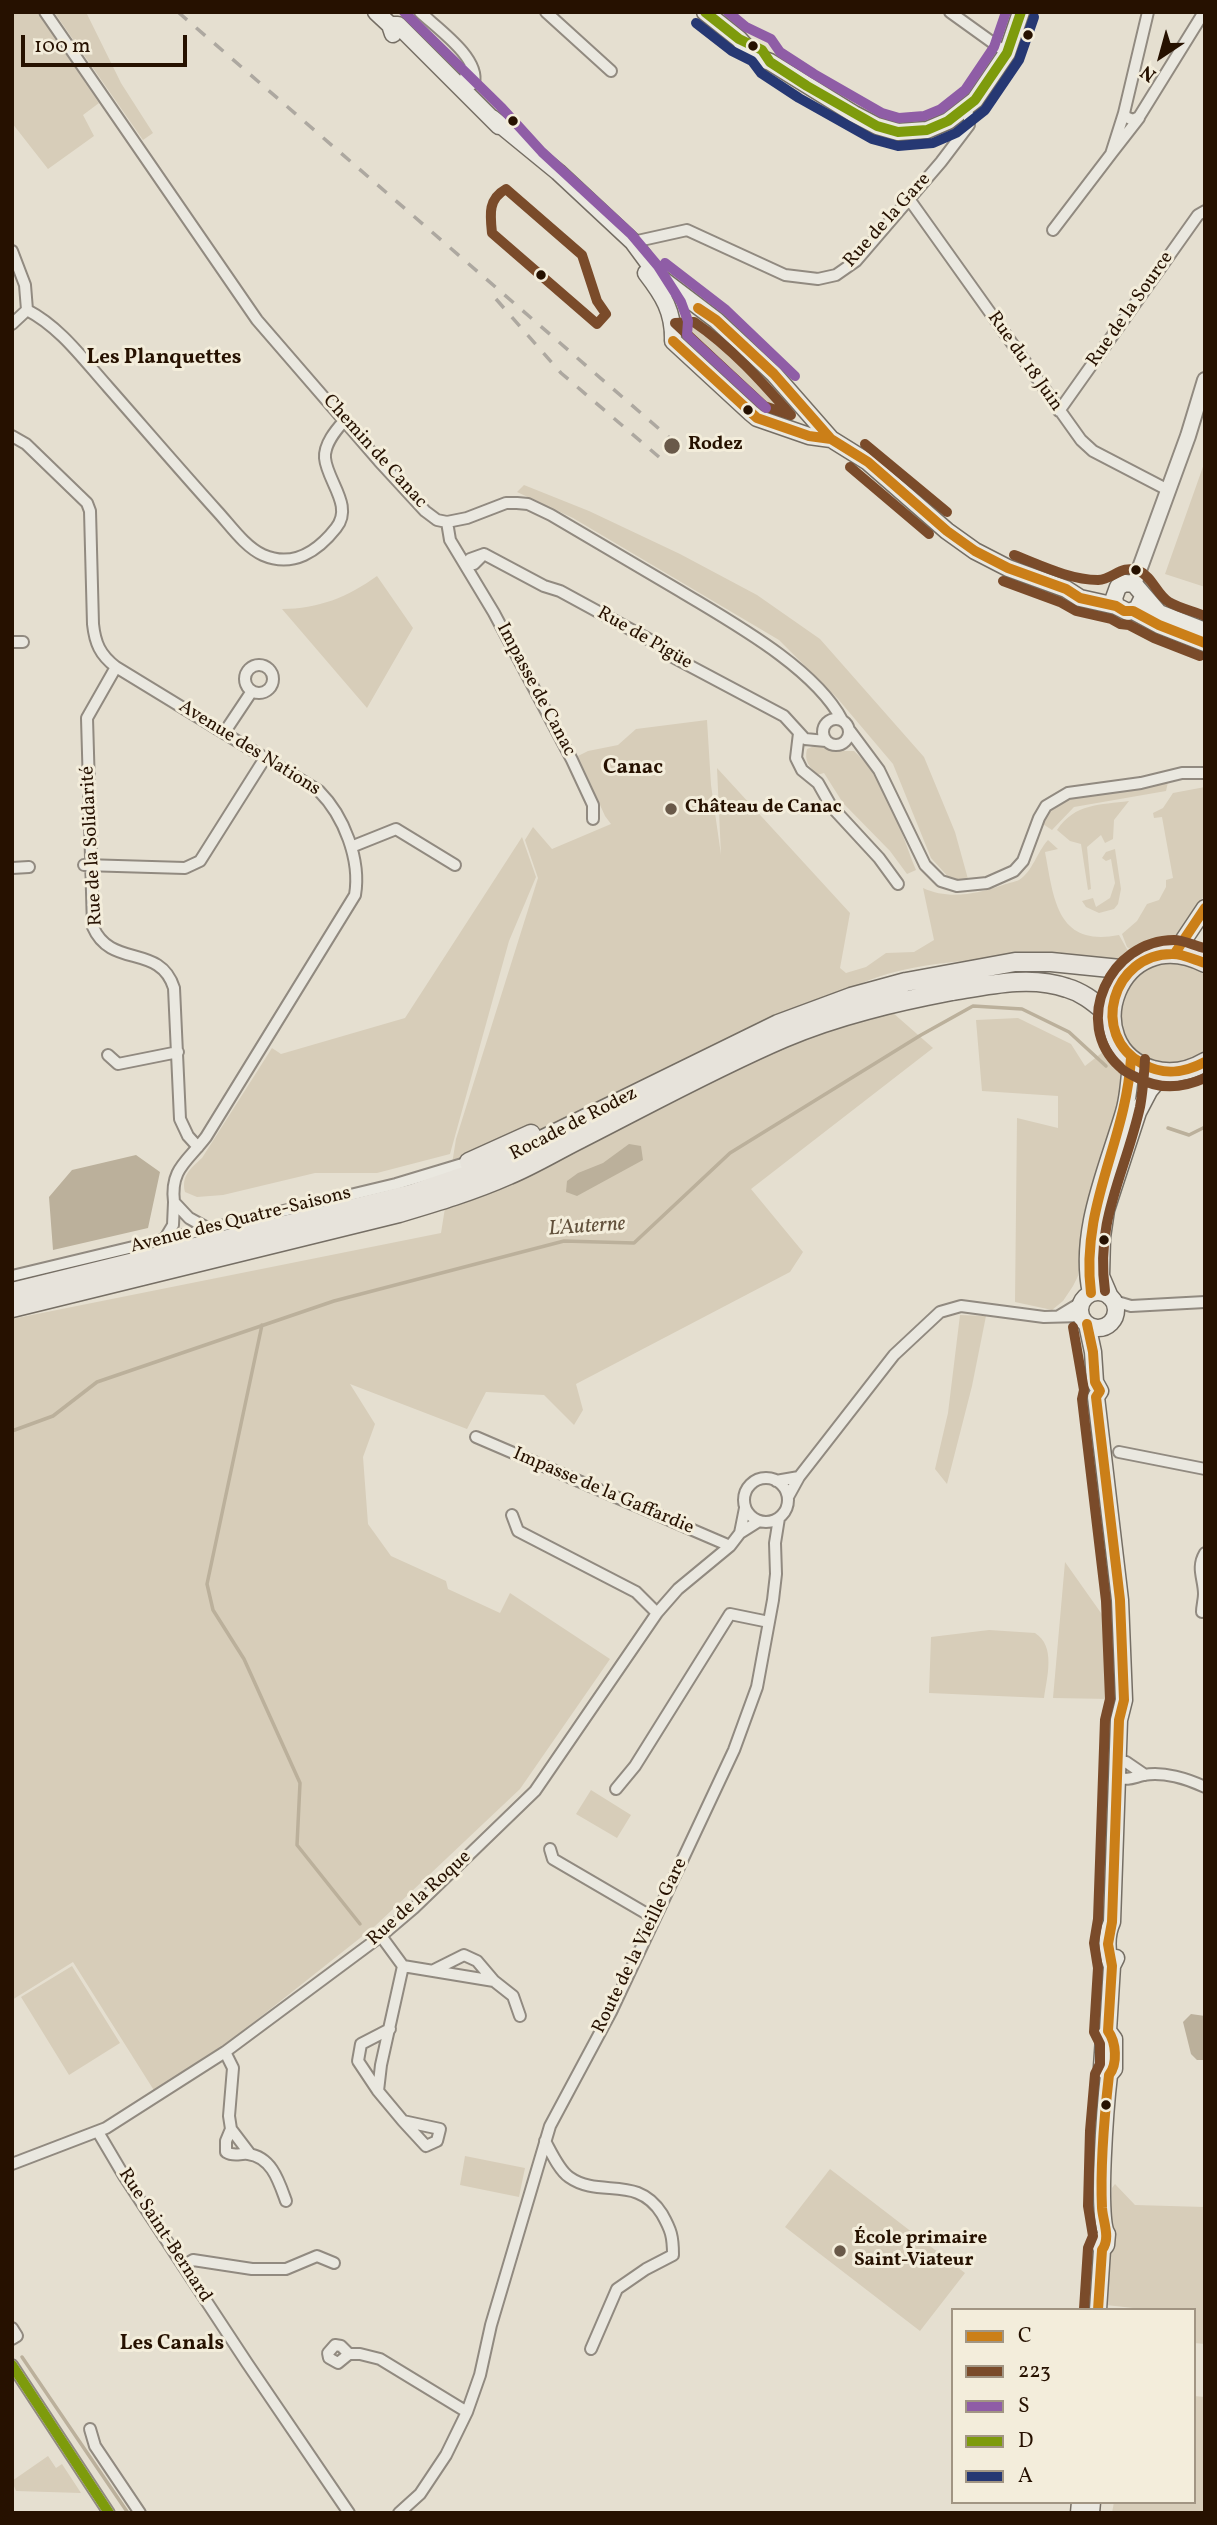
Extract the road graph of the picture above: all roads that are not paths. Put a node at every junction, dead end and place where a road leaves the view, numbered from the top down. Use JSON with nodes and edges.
{"nodes":[{"id":1,"x":45,"y":12,"type":"edge"},
{"id":2,"x":376,"y":12,"type":"edge"},
{"id":3,"x":421,"y":12,"type":"edge"},
{"id":4,"x":546,"y":12,"type":"edge"},
{"id":5,"x":705,"y":12,"type":"edge"},
{"id":6,"x":950,"y":12,"type":"edge"},
{"id":7,"x":1021,"y":12,"type":"edge"},
{"id":8,"x":1148,"y":12,"type":"edge"},
{"id":9,"x":1204,"y":12,"type":"edge"},
{"id":10,"x":1007,"y":53,"type":"junction"},
{"id":11,"x":611,"y":71,"type":"dead end"},
{"id":12,"x":459,"y":87,"type":"junction"},
{"id":13,"x":967,"y":108,"type":"junction"},
{"id":14,"x":1124,"y":113,"type":"junction"},
{"id":15,"x":1139,"y":117,"type":"junction"},
{"id":16,"x":492,"y":118,"type":"junction"},
{"id":17,"x":1111,"y":154,"type":"junction"},
{"id":18,"x":909,"y":200,"type":"junction"},
{"id":19,"x":1205,"y":211,"type":"edge"},
{"id":20,"x":1054,"y":230,"type":"dead end"},
{"id":21,"x":653,"y":237,"type":"junction"},
{"id":22,"x":633,"y":242,"type":"junction"},
{"id":23,"x":12,"y":251,"type":"edge"},
{"id":24,"x":646,"y":259,"type":"junction"},
{"id":25,"x":27,"y":310,"type":"junction"},
{"id":26,"x":12,"y":324,"type":"edge"},
{"id":27,"x":1205,"y":380,"type":"edge"},
{"id":28,"x":1059,"y":411,"type":"junction"},
{"id":29,"x":344,"y":421,"type":"junction"},
{"id":30,"x":12,"y":436,"type":"edge"},
{"id":31,"x":831,"y":439,"type":"junction"},
{"id":32,"x":1168,"y":490,"type":"junction"},
{"id":33,"x":447,"y":522,"type":"junction"},
{"id":34,"x":466,"y":565,"type":"junction"},
{"id":35,"x":1138,"y":590,"type":"junction"},
{"id":36,"x":1116,"y":598,"type":"junction"},
{"id":37,"x":1133,"y":611,"type":"junction"},
{"id":38,"x":1205,"y":631,"type":"edge"},
{"id":39,"x":1205,"y":643,"type":"edge"},
{"id":40,"x":116,"y":667,"type":"junction"},
{"id":41,"x":252,"y":691,"type":"dead end"},
{"id":42,"x":837,"y":720,"type":"junction"},
{"id":43,"x":850,"y":731,"type":"junction"},
{"id":44,"x":224,"y":733,"type":"junction"},
{"id":45,"x":799,"y":733,"type":"junction"},
{"id":46,"x":824,"y":737,"type":"junction"},
{"id":47,"x":845,"y":743,"type":"junction"},
{"id":48,"x":863,"y":749,"type":"junction"},
{"id":49,"x":265,"y":758,"type":"junction"},
{"id":50,"x":1205,"y":773,"type":"edge"},
{"id":51,"x":593,"y":819,"type":"dead end"},
{"id":52,"x":351,"y":847,"type":"junction"},
{"id":53,"x":455,"y":865,"type":"dead end"},
{"id":54,"x":88,"y":866,"type":"junction"},
{"id":55,"x":29,"y":867,"type":"dead end"},
{"id":56,"x":12,"y":868,"type":"edge"},
{"id":57,"x":898,"y":884,"type":"dead end"},
{"id":58,"x":1205,"y":908,"type":"edge"},
{"id":59,"x":1175,"y":953,"type":"junction"},
{"id":60,"x":1205,"y":963,"type":"edge"},
{"id":61,"x":1130,"y":970,"type":"junction"},
{"id":62,"x":1111,"y":1016,"type":"junction"},
{"id":63,"x":177,"y":1052,"type":"junction"},
{"id":64,"x":108,"y":1055,"type":"dead end"},
{"id":65,"x":707,"y":1057,"type":"junction"},
{"id":66,"x":1131,"y":1058,"type":"junction"},
{"id":67,"x":1201,"y":1066,"type":"edge"},
{"id":68,"x":1164,"y":1073,"type":"junction"},
{"id":69,"x":198,"y":1147,"type":"junction"},
{"id":70,"x":469,"y":1162,"type":"joint"},
{"id":71,"x":174,"y":1202,"type":"junction"},
{"id":72,"x":209,"y":1229,"type":"junction"},
{"id":73,"x":164,"y":1240,"type":"junction"},
{"id":74,"x":12,"y":1276,"type":"edge"},
{"id":75,"x":12,"y":1292,"type":"edge"},
{"id":76,"x":1205,"y":1302,"type":"edge"},
{"id":77,"x":1116,"y":1304,"type":"junction"},
{"id":78,"x":12,"y":1308,"type":"edge"},
{"id":79,"x":1085,"y":1309,"type":"junction"},
{"id":80,"x":1103,"y":1327,"type":"junction"},
{"id":81,"x":1093,"y":1352,"type":"junction"},
{"id":82,"x":477,"y":1437,"type":"dead end"},
{"id":83,"x":1102,"y":1454,"type":"junction"},
{"id":84,"x":1205,"y":1469,"type":"edge"},
{"id":85,"x":799,"y":1477,"type":"junction"},
{"id":86,"x":776,"y":1481,"type":"junction"},
{"id":87,"x":788,"y":1497,"type":"junction"},
{"id":88,"x":746,"y":1508,"type":"junction"},
{"id":89,"x":512,"y":1515,"type":"dead end"},
{"id":90,"x":779,"y":1518,"type":"junction"},
{"id":91,"x":762,"y":1522,"type":"junction"},
{"id":92,"x":740,"y":1533,"type":"junction"},
{"id":93,"x":776,"y":1536,"type":"junction"},
{"id":94,"x":730,"y":1546,"type":"junction"},
{"id":95,"x":1205,"y":1553,"type":"edge"},
{"id":96,"x":1202,"y":1612,"type":"dead end"},
{"id":97,"x":657,"y":1613,"type":"junction"},
{"id":98,"x":769,"y":1622,"type":"junction"},
{"id":99,"x":1117,"y":1761,"type":"junction"},
{"id":100,"x":1145,"y":1774,"type":"junction"},
{"id":101,"x":1116,"y":1778,"type":"junction"},
{"id":102,"x":1205,"y":1787,"type":"edge"},
{"id":103,"x":616,"y":1789,"type":"dead end"},
{"id":104,"x":550,"y":1849,"type":"dead end"},
{"id":105,"x":654,"y":1918,"type":"junction"},
{"id":106,"x":381,"y":1936,"type":"junction"},
{"id":107,"x":403,"y":1966,"type":"junction"},
{"id":108,"x":434,"y":1970,"type":"junction"},
{"id":109,"x":494,"y":1981,"type":"junction"},
{"id":110,"x":520,"y":2016,"type":"dead end"},
{"id":111,"x":390,"y":2029,"type":"junction"},
{"id":112,"x":225,"y":2052,"type":"junction"},
{"id":113,"x":378,"y":2091,"type":"junction"},
{"id":114,"x":443,"y":2116,"type":"dead end"},
{"id":115,"x":403,"y":2121,"type":"junction"},
{"id":116,"x":232,"y":2129,"type":"junction"},
{"id":117,"x":440,"y":2129,"type":"junction"},
{"id":118,"x":98,"y":2132,"type":"junction"},
{"id":119,"x":545,"y":2141,"type":"junction"},
{"id":120,"x":250,"y":2154,"type":"junction"},
{"id":121,"x":12,"y":2164,"type":"edge"},
{"id":122,"x":286,"y":2201,"type":"dead end"},
{"id":123,"x":334,"y":2263,"type":"dead end"},
{"id":124,"x":183,"y":2266,"type":"junction"},
{"id":125,"x":1098,"y":2308,"type":"edge"},
{"id":126,"x":12,"y":2328,"type":"edge"},
{"id":127,"x":12,"y":2339,"type":"edge"},
{"id":128,"x":591,"y":2349,"type":"dead end"},
{"id":129,"x":349,"y":2354,"type":"dead end"},
{"id":130,"x":12,"y":2365,"type":"edge"},
{"id":131,"x":467,"y":2412,"type":"junction"},
{"id":132,"x":90,"y":2429,"type":"dead end"},
{"id":133,"x":109,"y":2513,"type":"edge"},
{"id":134,"x":140,"y":2513,"type":"edge"},
{"id":135,"x":349,"y":2513,"type":"edge"},
{"id":136,"x":399,"y":2513,"type":"edge"}],
"edges":[{"from":1,"to":29,"type":"street","name":"Chemin de Canac"},
{"from":2,"to":12,"type":"main road"},
{"from":3,"to":12,"type":"street"},
{"from":4,"to":11,"type":"street"},
{"from":5,"to":13,"type":"main road"},
{"from":6,"to":10,"type":"street"},
{"from":7,"to":10,"type":"main road"},
{"from":8,"to":14,"type":"street"},
{"from":9,"to":15,"type":"street"},
{"from":10,"to":13,"type":"main road"},
{"from":12,"to":16,"type":"main road"},
{"from":13,"to":18,"type":"street","name":"Rue de la Gare"},
{"from":14,"to":15,"type":"street"},
{"from":14,"to":17,"type":"street"},
{"from":15,"to":17,"type":"street"},
{"from":16,"to":22,"type":"main road"},
{"from":16,"to":31,"type":"main road"},
{"from":17,"to":20,"type":"street"},
{"from":18,"to":21,"type":"street","name":"Rue de la Gare"},
{"from":18,"to":28,"type":"street","name":"Rue du 18 Juin"},
{"from":19,"to":28,"type":"street","name":"Rue de la Source"},
{"from":21,"to":22,"type":"street","name":"Rue de la Gare"},
{"from":21,"to":24,"type":"street"},
{"from":22,"to":24,"type":"main road"},
{"from":23,"to":25,"type":"street"},
{"from":24,"to":31,"type":"main road"},
{"from":25,"to":26,"type":"street"},
{"from":25,"to":29,"type":"street"},
{"from":27,"to":32,"type":"street"},
{"from":28,"to":32,"type":"street","name":"Rue du 18 Juin"},
{"from":29,"to":33,"type":"street","name":"Chemin de Canac"},
{"from":30,"to":40,"type":"street","name":"Avenue des Nations"},
{"from":31,"to":36,"type":"main road"},
{"from":32,"to":35,"type":"street"},
{"from":33,"to":34,"type":"street"},
{"from":33,"to":42,"type":"street","name":"Chemin de Canac"},
{"from":34,"to":45,"type":"street","name":"Rue de Pigüe"},
{"from":34,"to":51,"type":"street","name":"Impasse de Canac"},
{"from":35,"to":36,"type":"main road"},
{"from":35,"to":37,"type":"main road"},
{"from":35,"to":38,"type":"main road"},
{"from":36,"to":37,"type":"main road"},
{"from":37,"to":39,"type":"main road"},
{"from":40,"to":44,"type":"street","name":"Avenue des Nations"},
{"from":40,"to":54,"type":"street","name":"Rue de la Solidarité"},
{"from":41,"to":44,"type":"street"},
{"from":42,"to":43,"type":"street"},
{"from":42,"to":46,"type":"street"},
{"from":43,"to":47,"type":"street"},
{"from":43,"to":48,"type":"street"},
{"from":44,"to":49,"type":"street","name":"Avenue des Nations"},
{"from":45,"to":46,"type":"street"},
{"from":45,"to":57,"type":"street"},
{"from":46,"to":47,"type":"street"},
{"from":47,"to":48,"type":"street"},
{"from":48,"to":50,"type":"street"},
{"from":49,"to":52,"type":"street","name":"Avenue des Nations"},
{"from":49,"to":54,"type":"street"},
{"from":52,"to":53,"type":"street"},
{"from":52,"to":69,"type":"street","name":"Avenue des Nations"},
{"from":54,"to":63,"type":"street","name":"Rue de la Solidarité"},
{"from":55,"to":56,"type":"street"},
{"from":58,"to":59,"type":"main road"},
{"from":59,"to":60,"type":"main road"},
{"from":59,"to":61,"type":"main road"},
{"from":61,"to":62,"type":"main road"},
{"from":61,"to":65,"type":"main road","name":"Rocade de Rodez"},
{"from":62,"to":66,"type":"main road"},
{"from":62,"to":78,"type":"main road","name":"Rocade de Rodez"},
{"from":63,"to":64,"type":"street"},
{"from":63,"to":69,"type":"street","name":"Rue de la Solidarité"},
{"from":65,"to":70,"type":"main road"},
{"from":65,"to":75,"type":"main road","name":"Rocade de Rodez"},
{"from":66,"to":68,"type":"main road"},
{"from":66,"to":79,"type":"main road"},
{"from":67,"to":68,"type":"main road"},
{"from":68,"to":77,"type":"main road"},
{"from":69,"to":71,"type":"street","name":"Avenue des Nations"},
{"from":70,"to":72,"type":"street","name":"Avenue des Quatre-Saisons"},
{"from":71,"to":72,"type":"street"},
{"from":71,"to":73,"type":"street","name":"Avenue des Nations"},
{"from":72,"to":73,"type":"street","name":"Avenue des Quatre-Saisons"},
{"from":73,"to":74,"type":"street","name":"Avenue des Quatre-Saisons"},
{"from":76,"to":77,"type":"street"},
{"from":77,"to":79,"type":"main road"},
{"from":77,"to":80,"type":"main road"},
{"from":79,"to":80,"type":"main road"},
{"from":79,"to":81,"type":"main road"},
{"from":79,"to":85,"type":"street"},
{"from":80,"to":81,"type":"main road"},
{"from":81,"to":83,"type":"main road"},
{"from":82,"to":94,"type":"street","name":"Impasse de la Gaffardie"},
{"from":83,"to":84,"type":"street"},
{"from":83,"to":99,"type":"main road"},
{"from":85,"to":86,"type":"street"},
{"from":85,"to":87,"type":"street"},
{"from":86,"to":87,"type":"street"},
{"from":86,"to":88,"type":"street"},
{"from":87,"to":90,"type":"street"},
{"from":88,"to":91,"type":"street"},
{"from":88,"to":92,"type":"street","name":"Rue de la Roque"},
{"from":89,"to":97,"type":"street"},
{"from":90,"to":91,"type":"street"},
{"from":90,"to":93,"type":"street","name":"Route de la Vieille Gare"},
{"from":91,"to":92,"type":"street","name":"Rue de la Roque"},
{"from":91,"to":93,"type":"street"},
{"from":92,"to":94,"type":"street","name":"Rue de la Roque"},
{"from":93,"to":98,"type":"street","name":"Route de la Vieille Gare"},
{"from":94,"to":97,"type":"street","name":"Rue de la Roque"},
{"from":95,"to":96,"type":"street"},
{"from":97,"to":106,"type":"street","name":"Rue de la Roque"},
{"from":98,"to":103,"type":"street"},
{"from":98,"to":105,"type":"street","name":"Route de la Vieille Gare"},
{"from":99,"to":100,"type":"street"},
{"from":99,"to":101,"type":"main road"},
{"from":100,"to":101,"type":"street"},
{"from":100,"to":102,"type":"street"},
{"from":101,"to":125,"type":"main road"},
{"from":104,"to":105,"type":"street"},
{"from":105,"to":119,"type":"street","name":"Route de la Vieille Gare"},
{"from":106,"to":107,"type":"street"},
{"from":106,"to":112,"type":"street","name":"Rue de la Roque"},
{"from":107,"to":108,"type":"street"},
{"from":107,"to":111,"type":"street"},
{"from":108,"to":109,"type":"street"},
{"from":108,"to":109,"type":"street"},
{"from":109,"to":110,"type":"street"},
{"from":111,"to":113,"type":"street"},
{"from":111,"to":113,"type":"street"},
{"from":112,"to":116,"type":"street"},
{"from":112,"to":118,"type":"street","name":"Rue de la Roque"},
{"from":113,"to":115,"type":"street"},
{"from":114,"to":117,"type":"street"},
{"from":115,"to":117,"type":"street"},
{"from":115,"to":117,"type":"street"},
{"from":116,"to":120,"type":"street"},
{"from":116,"to":120,"type":"street"},
{"from":118,"to":121,"type":"street","name":"Rue de la Roque"},
{"from":118,"to":124,"type":"street","name":"Rue Saint-Bernard"},
{"from":119,"to":128,"type":"street"},
{"from":119,"to":131,"type":"street","name":"Route de la Vieille Gare"},
{"from":120,"to":122,"type":"street"},
{"from":123,"to":124,"type":"street"},
{"from":124,"to":135,"type":"street","name":"Rue Saint-Bernard"},
{"from":126,"to":127,"type":"street"},
{"from":129,"to":131,"type":"street"},
{"from":130,"to":133,"type":"street"},
{"from":131,"to":136,"type":"street","name":"Route de la Vieille Gare"},
{"from":132,"to":134,"type":"street"}]}
